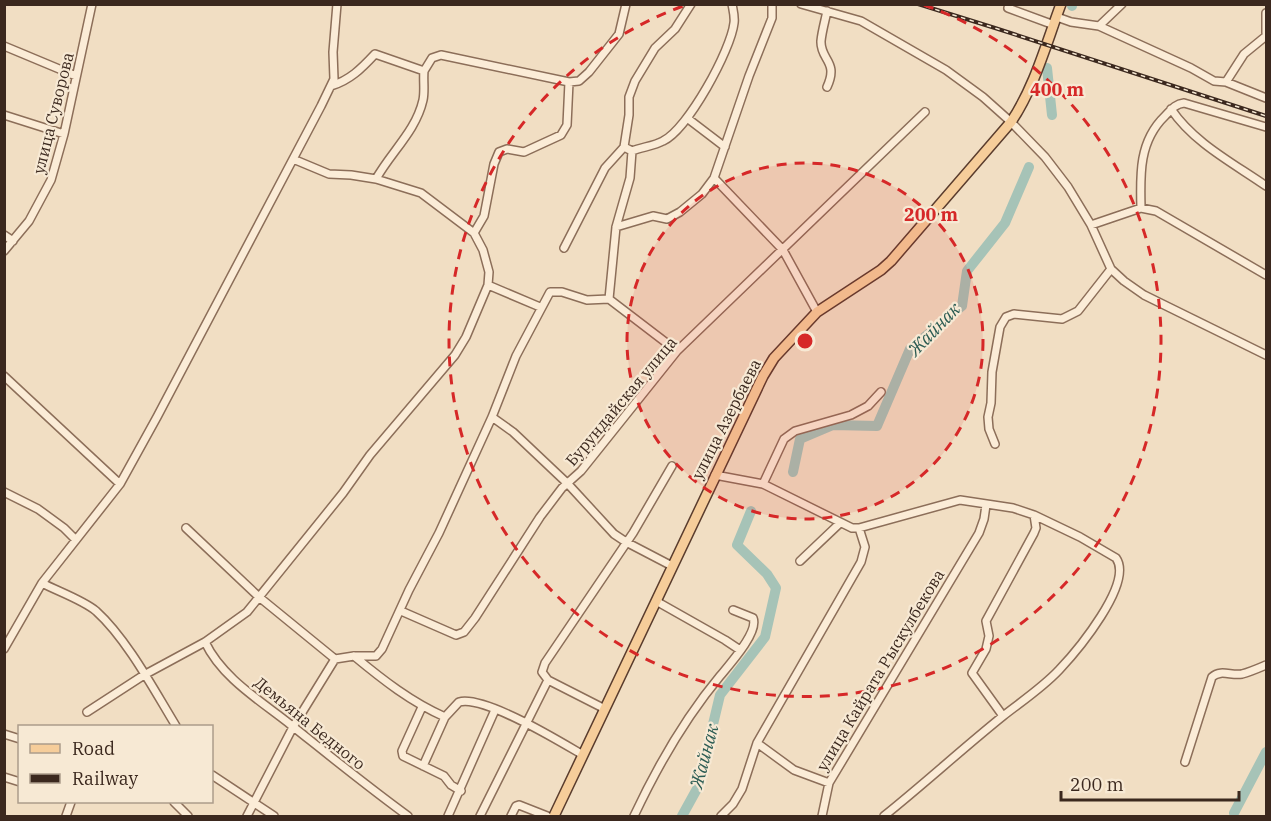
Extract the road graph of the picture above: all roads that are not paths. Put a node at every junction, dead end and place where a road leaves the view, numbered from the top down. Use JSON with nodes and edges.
{"nodes":[{"id":1,"x":92,"y":4,"type":"edge"},
{"id":2,"x":337,"y":4,"type":"edge"},
{"id":3,"x":626,"y":4,"type":"edge"},
{"id":4,"x":691,"y":4,"type":"edge"},
{"id":5,"x":732,"y":4,"type":"edge"},
{"id":6,"x":772,"y":4,"type":"edge"},
{"id":7,"x":801,"y":4,"type":"edge"},
{"id":8,"x":1009,"y":4,"type":"edge"},
{"id":9,"x":1060,"y":4,"type":"edge"},
{"id":10,"x":1122,"y":4,"type":"edge"},
{"id":11,"x":827,"y":11,"type":"junction"},
{"id":12,"x":1266,"y":14,"type":"edge"},
{"id":13,"x":1055,"y":21,"type":"junction"},
{"id":14,"x":1098,"y":26,"type":"junction"},
{"id":15,"x":1266,"y":34,"type":"edge"},
{"id":16,"x":4,"y":46,"type":"edge"},
{"id":17,"x":424,"y":71,"type":"junction"},
{"id":18,"x":76,"y":76,"type":"junction"},
{"id":19,"x":569,"y":82,"type":"junction"},
{"id":20,"x":1226,"y":82,"type":"junction"},
{"id":21,"x":331,"y":86,"type":"junction"},
{"id":22,"x":827,"y":87,"type":"dead end"},
{"id":23,"x":1266,"y":98,"type":"edge"},
{"id":24,"x":1171,"y":109,"type":"junction"},
{"id":25,"x":926,"y":112,"type":"dead end"},
{"id":26,"x":4,"y":115,"type":"edge"},
{"id":27,"x":687,"y":118,"type":"junction"},
{"id":28,"x":1011,"y":122,"type":"junction"},
{"id":29,"x":1266,"y":128,"type":"edge"},
{"id":30,"x":64,"y":134,"type":"junction"},
{"id":31,"x":624,"y":147,"type":"junction"},
{"id":32,"x":725,"y":147,"type":"junction"},
{"id":33,"x":632,"y":151,"type":"junction"},
{"id":34,"x":293,"y":159,"type":"junction"},
{"id":35,"x":714,"y":178,"type":"junction"},
{"id":36,"x":376,"y":179,"type":"junction"},
{"id":37,"x":1266,"y":186,"type":"edge"},
{"id":38,"x":1141,"y":208,"type":"junction"},
{"id":39,"x":1091,"y":225,"type":"junction"},
{"id":40,"x":616,"y":227,"type":"junction"},
{"id":41,"x":474,"y":233,"type":"junction"},
{"id":42,"x":4,"y":235,"type":"edge"},
{"id":43,"x":13,"y":241,"type":"junction"},
{"id":44,"x":564,"y":248,"type":"dead end"},
{"id":45,"x":4,"y":250,"type":"edge"},
{"id":46,"x":783,"y":250,"type":"junction"},
{"id":47,"x":1111,"y":268,"type":"junction"},
{"id":48,"x":1266,"y":275,"type":"edge"},
{"id":49,"x":488,"y":285,"type":"junction"},
{"id":50,"x":609,"y":299,"type":"junction"},
{"id":51,"x":540,"y":308,"type":"junction"},
{"id":52,"x":817,"y":312,"type":"junction"},
{"id":53,"x":677,"y":351,"type":"junction"},
{"id":54,"x":1266,"y":355,"type":"edge"},
{"id":55,"x":4,"y":376,"type":"edge"},
{"id":56,"x":881,"y":392,"type":"dead end"},
{"id":57,"x":492,"y":417,"type":"junction"},
{"id":58,"x":995,"y":444,"type":"dead end"},
{"id":59,"x":672,"y":466,"type":"dead end"},
{"id":60,"x":715,"y":475,"type":"junction"},
{"id":61,"x":120,"y":484,"type":"junction"},
{"id":62,"x":568,"y":484,"type":"junction"},
{"id":63,"x":763,"y":484,"type":"junction"},
{"id":64,"x":4,"y":492,"type":"edge"},
{"id":65,"x":986,"y":505,"type":"junction"},
{"id":66,"x":1034,"y":515,"type":"junction"},
{"id":67,"x":840,"y":523,"type":"junction"},
{"id":68,"x":186,"y":528,"type":"dead end"},
{"id":69,"x":859,"y":528,"type":"junction"},
{"id":70,"x":76,"y":540,"type":"junction"},
{"id":71,"x":626,"y":542,"type":"junction"},
{"id":72,"x":800,"y":561,"type":"dead end"},
{"id":73,"x":672,"y":566,"type":"junction"},
{"id":74,"x":42,"y":583,"type":"junction"},
{"id":75,"x":259,"y":597,"type":"junction"},
{"id":76,"x":656,"y":601,"type":"junction"},
{"id":77,"x":733,"y":610,"type":"dead end"},
{"id":78,"x":401,"y":611,"type":"junction"},
{"id":79,"x":7,"y":638,"type":"edge"},
{"id":80,"x":205,"y":642,"type":"junction"},
{"id":81,"x":4,"y":649,"type":"edge"},
{"id":82,"x":740,"y":650,"type":"junction"},
{"id":83,"x":354,"y":656,"type":"junction"},
{"id":84,"x":335,"y":659,"type":"junction"},
{"id":85,"x":1266,"y":665,"type":"edge"},
{"id":86,"x":144,"y":675,"type":"junction"},
{"id":87,"x":549,"y":680,"type":"junction"},
{"id":88,"x":422,"y":707,"type":"junction"},
{"id":89,"x":604,"y":709,"type":"junction"},
{"id":90,"x":495,"y":710,"type":"junction"},
{"id":91,"x":87,"y":712,"type":"dead end"},
{"id":92,"x":1004,"y":716,"type":"junction"},
{"id":93,"x":445,"y":717,"type":"junction"},
{"id":94,"x":527,"y":723,"type":"junction"},
{"id":95,"x":175,"y":725,"type":"edge"},
{"id":96,"x":293,"y":727,"type":"junction"},
{"id":97,"x":757,"y":743,"type":"junction"},
{"id":98,"x":583,"y":755,"type":"junction"},
{"id":99,"x":1185,"y":762,"type":"dead end"},
{"id":100,"x":423,"y":766,"type":"junction"},
{"id":101,"x":213,"y":776,"type":"edge"},
{"id":102,"x":829,"y":783,"type":"junction"},
{"id":103,"x":461,"y":791,"type":"junction"},
{"id":104,"x":254,"y":802,"type":"junction"},
{"id":105,"x":176,"y":803,"type":"edge"},
{"id":106,"x":188,"y":816,"type":"edge"},
{"id":107,"x":247,"y":816,"type":"edge"},
{"id":108,"x":274,"y":816,"type":"edge"},
{"id":109,"x":408,"y":816,"type":"edge"},
{"id":110,"x":448,"y":816,"type":"edge"},
{"id":111,"x":480,"y":816,"type":"edge"},
{"id":112,"x":511,"y":816,"type":"edge"},
{"id":113,"x":547,"y":816,"type":"edge"},
{"id":114,"x":554,"y":816,"type":"edge"},
{"id":115,"x":634,"y":816,"type":"edge"},
{"id":116,"x":721,"y":816,"type":"edge"},
{"id":117,"x":822,"y":816,"type":"edge"},
{"id":118,"x":884,"y":816,"type":"edge"}],
"edges":[{"from":1,"to":18,"type":"street","name":"улица Суворова"},
{"from":2,"to":21,"type":"street"},
{"from":3,"to":19,"type":"street"},
{"from":4,"to":31,"type":"street"},
{"from":5,"to":27,"type":"street"},
{"from":6,"to":32,"type":"street"},
{"from":7,"to":11,"type":"street"},
{"from":8,"to":13,"type":"street"},
{"from":9,"to":13,"type":"main road","name":"улица Азербаева"},
{"from":10,"to":14,"type":"street"},
{"from":11,"to":22,"type":"street"},
{"from":11,"to":28,"type":"street"},
{"from":12,"to":15,"type":"street"},
{"from":13,"to":14,"type":"street"},
{"from":13,"to":28,"type":"main road","name":"улица Азербаева"},
{"from":14,"to":20,"type":"street"},
{"from":15,"to":20,"type":"street"},
{"from":16,"to":18,"type":"street"},
{"from":17,"to":19,"type":"street"},
{"from":17,"to":21,"type":"street"},
{"from":17,"to":36,"type":"street"},
{"from":18,"to":30,"type":"street","name":"улица Суворова"},
{"from":19,"to":41,"type":"street"},
{"from":20,"to":23,"type":"street"},
{"from":21,"to":34,"type":"street"},
{"from":24,"to":29,"type":"street"},
{"from":24,"to":37,"type":"street"},
{"from":24,"to":38,"type":"street"},
{"from":25,"to":46,"type":"street","name":"Бурундайская улица"},
{"from":26,"to":30,"type":"street"},
{"from":27,"to":32,"type":"street"},
{"from":27,"to":33,"type":"street"},
{"from":28,"to":39,"type":"street"},
{"from":28,"to":52,"type":"main road","name":"улица Азербаева"},
{"from":30,"to":43,"type":"street","name":"улица Суворова"},
{"from":31,"to":33,"type":"street"},
{"from":31,"to":44,"type":"street"},
{"from":32,"to":35,"type":"street"},
{"from":33,"to":40,"type":"street"},
{"from":34,"to":36,"type":"street"},
{"from":34,"to":61,"type":"street"},
{"from":35,"to":40,"type":"street"},
{"from":35,"to":46,"type":"street"},
{"from":36,"to":41,"type":"street"},
{"from":38,"to":39,"type":"street"},
{"from":38,"to":48,"type":"street"},
{"from":39,"to":47,"type":"street"},
{"from":40,"to":50,"type":"street"},
{"from":41,"to":49,"type":"street"},
{"from":42,"to":43,"type":"street"},
{"from":43,"to":45,"type":"street","name":"улица Суворова"},
{"from":46,"to":52,"type":"street"},
{"from":46,"to":53,"type":"street","name":"Бурундайская улица"},
{"from":47,"to":54,"type":"street"},
{"from":47,"to":58,"type":"street"},
{"from":49,"to":51,"type":"street"},
{"from":49,"to":75,"type":"street"},
{"from":50,"to":51,"type":"street"},
{"from":50,"to":53,"type":"street"},
{"from":51,"to":57,"type":"street"},
{"from":52,"to":60,"type":"main road","name":"улица Азербаева"},
{"from":53,"to":62,"type":"street","name":"Бурундайская улица"},
{"from":55,"to":61,"type":"street"},
{"from":56,"to":63,"type":"street"},
{"from":57,"to":62,"type":"street"},
{"from":57,"to":78,"type":"street"},
{"from":59,"to":71,"type":"street"},
{"from":60,"to":63,"type":"street"},
{"from":60,"to":73,"type":"main road","name":"улица Азербаева"},
{"from":61,"to":70,"type":"street"},
{"from":62,"to":71,"type":"street"},
{"from":62,"to":78,"type":"street","name":"Бурундайская улица"},
{"from":63,"to":67,"type":"street"},
{"from":64,"to":70,"type":"street"},
{"from":65,"to":66,"type":"street"},
{"from":65,"to":69,"type":"street"},
{"from":65,"to":102,"type":"street","name":"улица Кайрата Рыскулбекова"},
{"from":66,"to":92,"type":"street"},
{"from":66,"to":92,"type":"street"},
{"from":67,"to":69,"type":"street"},
{"from":67,"to":72,"type":"street"},
{"from":68,"to":75,"type":"street"},
{"from":69,"to":97,"type":"street"},
{"from":70,"to":74,"type":"street"},
{"from":71,"to":73,"type":"street"},
{"from":71,"to":87,"type":"street"},
{"from":73,"to":76,"type":"main road","name":"улица Азербаева"},
{"from":74,"to":79,"type":"street"},
{"from":74,"to":86,"type":"street"},
{"from":75,"to":80,"type":"street"},
{"from":75,"to":84,"type":"street"},
{"from":76,"to":82,"type":"street"},
{"from":76,"to":89,"type":"main road","name":"улица Азербаева"},
{"from":77,"to":82,"type":"street"},
{"from":78,"to":83,"type":"street"},
{"from":79,"to":81,"type":"street"},
{"from":80,"to":86,"type":"street"},
{"from":80,"to":96,"type":"street","name":"Демьяна Бедного"},
{"from":82,"to":115,"type":"street"},
{"from":83,"to":84,"type":"street"},
{"from":83,"to":88,"type":"street"},
{"from":84,"to":96,"type":"street"},
{"from":85,"to":99,"type":"street"},
{"from":86,"to":91,"type":"street"},
{"from":86,"to":95,"type":"street"},
{"from":87,"to":89,"type":"street"},
{"from":87,"to":94,"type":"street"},
{"from":88,"to":93,"type":"street"},
{"from":88,"to":100,"type":"street"},
{"from":89,"to":98,"type":"main road","name":"улица Азербаева"},
{"from":90,"to":93,"type":"street"},
{"from":90,"to":94,"type":"street"},
{"from":90,"to":103,"type":"street"},
{"from":92,"to":118,"type":"street"},
{"from":93,"to":100,"type":"street"},
{"from":94,"to":98,"type":"street"},
{"from":94,"to":111,"type":"street"},
{"from":96,"to":104,"type":"street"},
{"from":96,"to":109,"type":"street","name":"Демьяна Бедного"},
{"from":97,"to":102,"type":"street","name":"улица Кайрата Рыскулбекова"},
{"from":97,"to":116,"type":"street"},
{"from":98,"to":114,"type":"main road","name":"улица Азербаева"},
{"from":100,"to":103,"type":"street"},
{"from":101,"to":104,"type":"street"},
{"from":102,"to":117,"type":"street"},
{"from":103,"to":110,"type":"street"},
{"from":104,"to":107,"type":"street"},
{"from":104,"to":108,"type":"street"},
{"from":105,"to":106,"type":"street"},
{"from":112,"to":113,"type":"street"}]}
